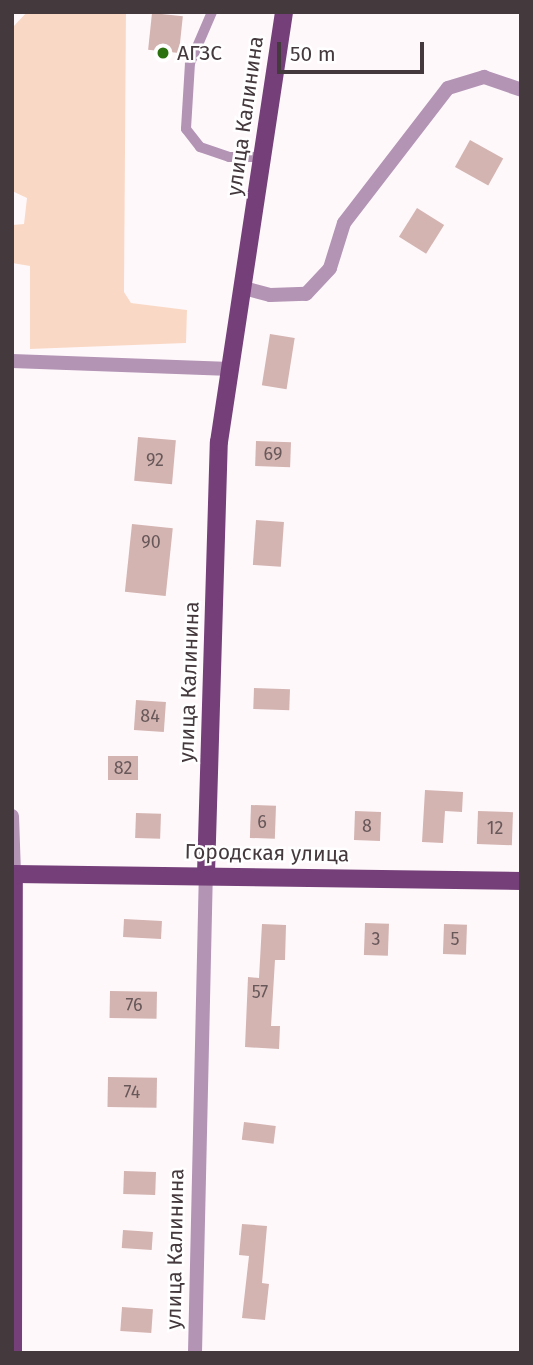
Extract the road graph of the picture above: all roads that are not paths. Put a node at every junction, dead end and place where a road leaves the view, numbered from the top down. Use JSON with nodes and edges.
{"nodes":[{"id":1,"x":212,"y":12,"type":"edge"},
{"id":2,"x":280,"y":14,"type":"edge"},
{"id":3,"x":521,"y":90,"type":"edge"},
{"id":4,"x":261,"y":157,"type":"junction"},
{"id":5,"x":244,"y":288,"type":"junction"},
{"id":6,"x":12,"y":360,"type":"edge"},
{"id":7,"x":231,"y":369,"type":"junction"},
{"id":8,"x":12,"y":816,"type":"edge"},
{"id":9,"x":13,"y":873,"type":"edge"},
{"id":10,"x":206,"y":874,"type":"junction"},
{"id":11,"x":521,"y":881,"type":"edge"},
{"id":12,"x":13,"y":1353,"type":"edge"},
{"id":13,"x":195,"y":1353,"type":"edge"}],
"edges":[{"from":1,"to":4,"type":"lane"},
{"from":2,"to":4,"type":"main road","name":"улица Калинина"},
{"from":3,"to":5,"type":"street"},
{"from":4,"to":5,"type":"main road","name":"улица Калинина"},
{"from":5,"to":7,"type":"main road","name":"улица Калинина"},
{"from":6,"to":7,"type":"street"},
{"from":7,"to":10,"type":"main road","name":"улица Калинина"},
{"from":8,"to":9,"type":"street"},
{"from":9,"to":10,"type":"main road","name":"Городская улица"},
{"from":9,"to":12,"type":"main road"},
{"from":10,"to":11,"type":"main road","name":"Городская улица"},
{"from":10,"to":13,"type":"street","name":"улица Калинина"}]}
